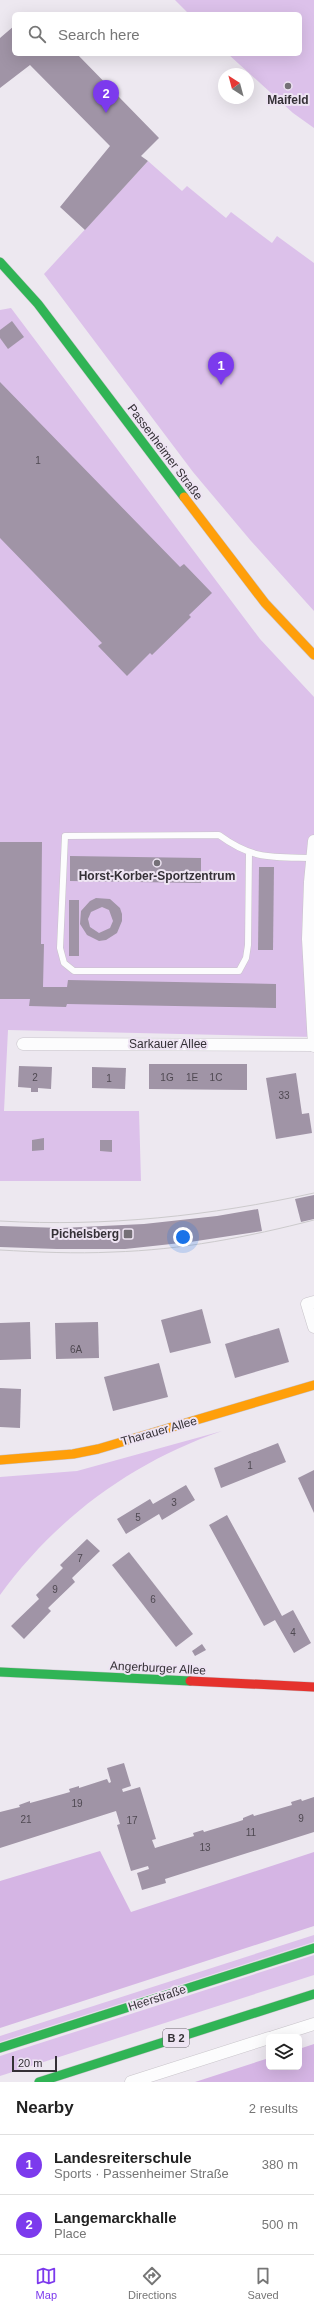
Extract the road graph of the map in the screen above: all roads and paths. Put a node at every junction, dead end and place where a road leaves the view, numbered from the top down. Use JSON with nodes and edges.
{"nodes":[{"id":1,"x":0,"y":262,"type":"edge"},
{"id":2,"x":314,"y":655,"type":"edge"},
{"id":3,"x":314,"y":841,"type":"edge"},
{"id":4,"x":249,"y":852,"type":"junction"},
{"id":5,"x":312,"y":858,"type":"junction"},
{"id":6,"x":23,"y":1044,"type":"dead end"},
{"id":7,"x":314,"y":1045,"type":"edge"},
{"id":8,"x":310,"y":1303,"type":"edge"},
{"id":9,"x":314,"y":1327,"type":"edge"},
{"id":10,"x":314,"y":1385,"type":"edge"},
{"id":11,"x":0,"y":1460,"type":"edge"},
{"id":12,"x":0,"y":1672,"type":"edge"},
{"id":13,"x":314,"y":1688,"type":"edge"},
{"id":14,"x":314,"y":1948,"type":"edge"},
{"id":15,"x":314,"y":1994,"type":"edge"},
{"id":16,"x":314,"y":2024,"type":"edge"},
{"id":17,"x":282,"y":2034,"type":"edge"},
{"id":18,"x":266,"y":2039,"type":"edge"},
{"id":19,"x":0,"y":2048,"type":"edge"},
{"id":20,"x":39,"y":2082,"type":"edge"},
{"id":21,"x":131,"y":2082,"type":"edge"}],
"edges":[{"from":1,"to":2,"type":"street","name":"Passenheimer Straße"},
{"from":3,"to":5,"type":"street"},
{"from":4,"to":4,"type":"lane"},
{"from":4,"to":5,"type":"lane"},
{"from":5,"to":7,"type":"street"},
{"from":6,"to":7,"type":"street","name":"Sarkauer Allee"},
{"from":8,"to":9,"type":"street"},
{"from":10,"to":11,"type":"street","name":"Tharauer Allee"},
{"from":12,"to":13,"type":"street","name":"Angerburger Allee"},
{"from":14,"to":19,"type":"street","name":"Heerstraße"},
{"from":15,"to":20,"type":"street","number":"B 2"},
{"from":16,"to":17,"type":"street"},
{"from":18,"to":21,"type":"street"}]}
